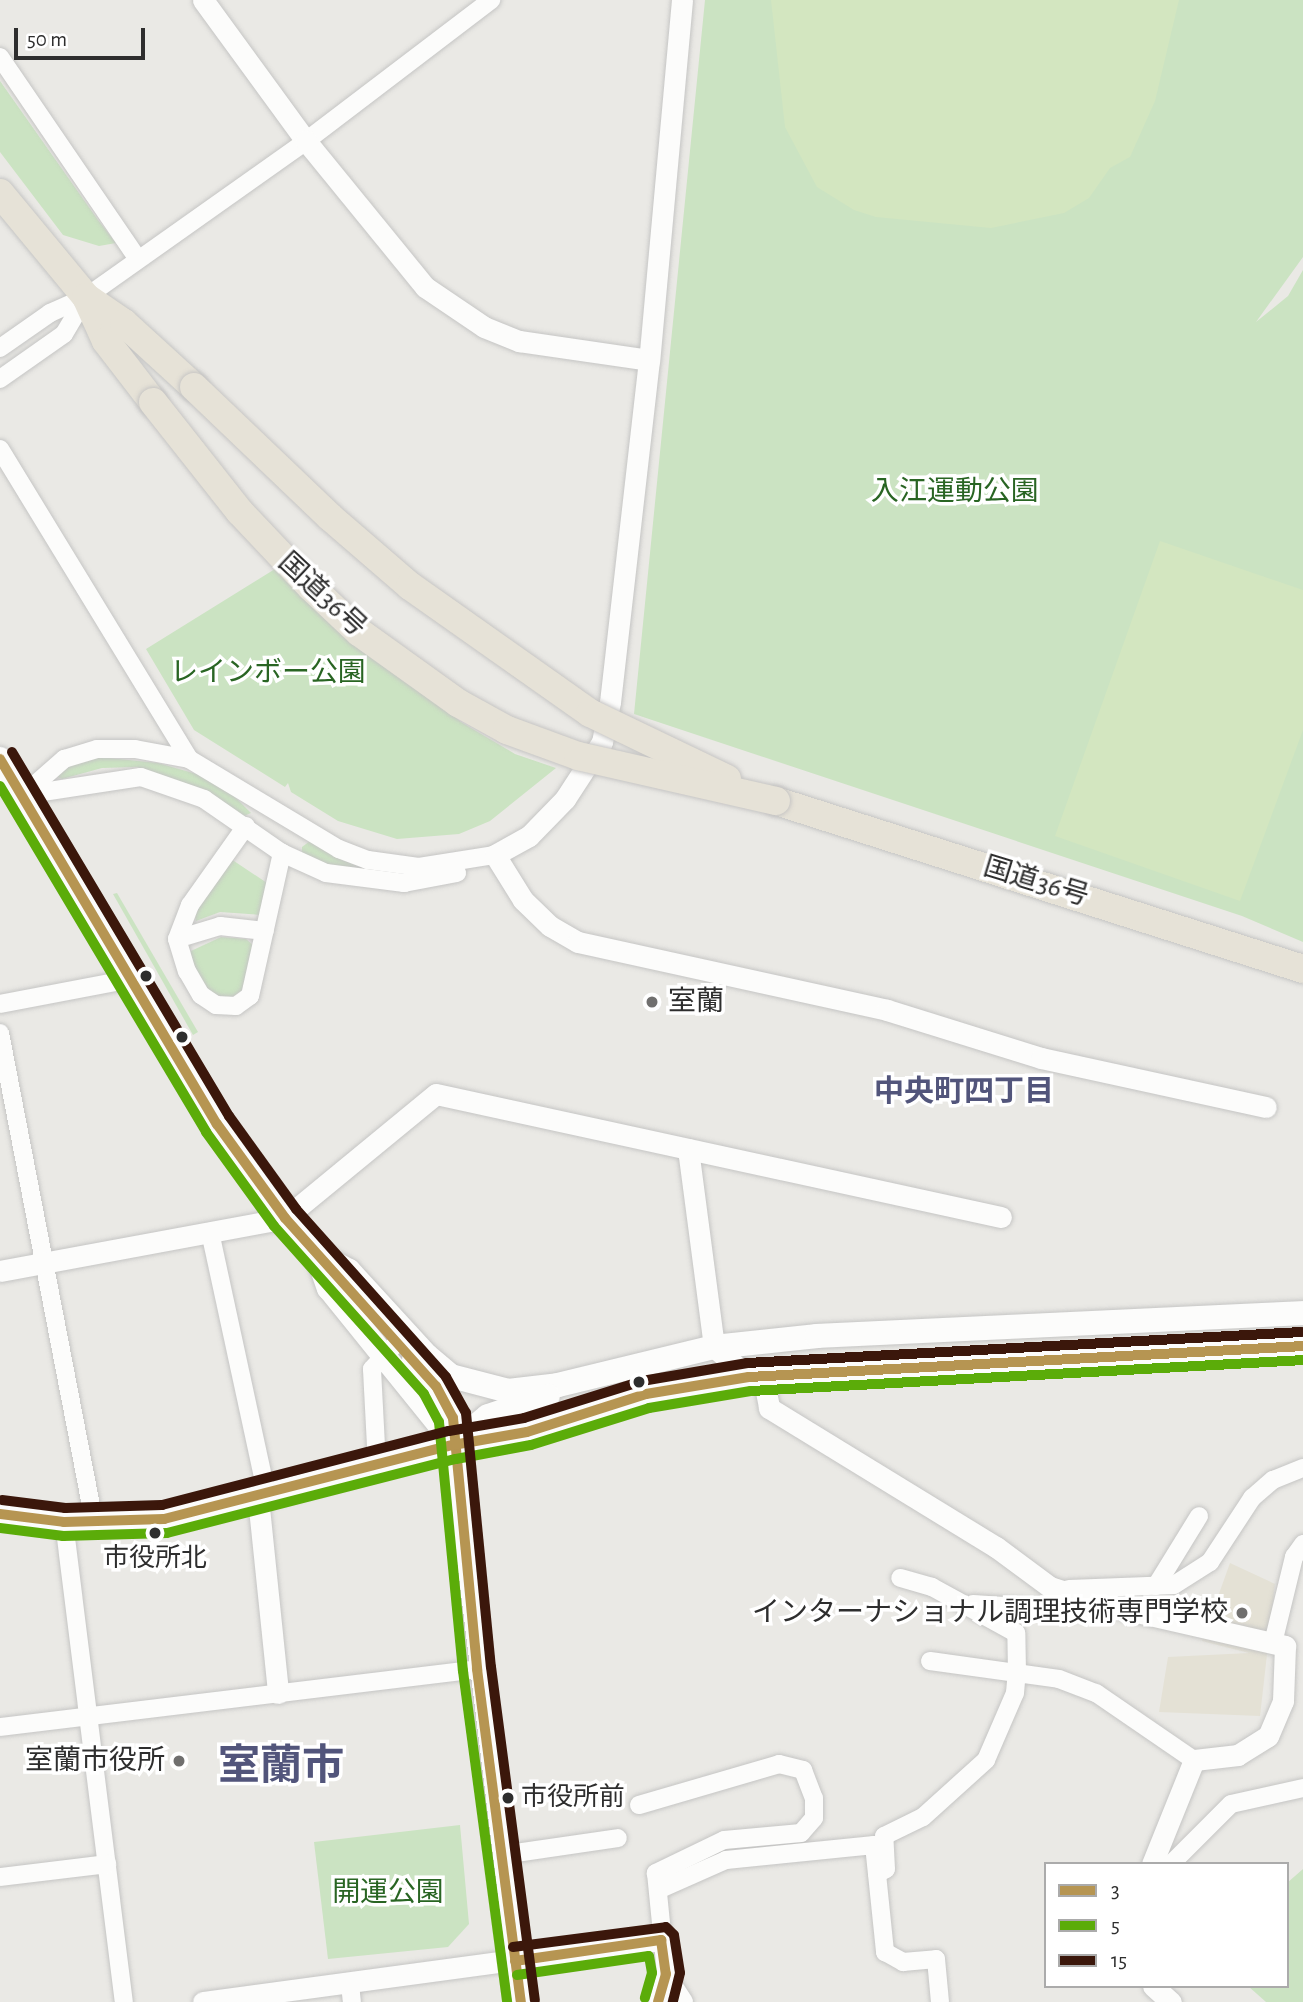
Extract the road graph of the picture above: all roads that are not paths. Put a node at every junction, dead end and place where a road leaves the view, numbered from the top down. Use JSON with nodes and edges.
{"nodes":[{"id":1,"x":203,"y":0,"type":"edge"},
{"id":2,"x":491,"y":0,"type":"edge"},
{"id":3,"x":682,"y":0,"type":"edge"},
{"id":4,"x":0,"y":57,"type":"edge"},
{"id":5,"x":306,"y":141,"type":"junction"},
{"id":6,"x":0,"y":193,"type":"edge"},
{"id":7,"x":138,"y":259,"type":"junction"},
{"id":8,"x":86,"y":297,"type":"junction"},
{"id":9,"x":0,"y":348,"type":"edge"},
{"id":10,"x":649,"y":360,"type":"junction"},
{"id":11,"x":0,"y":379,"type":"edge"},
{"id":12,"x":0,"y":449,"type":"edge"},
{"id":13,"x":0,"y":759,"type":"edge"},
{"id":14,"x":188,"y":759,"type":"junction"},
{"id":15,"x":12,"y":796,"type":"edge"},
{"id":16,"x":776,"y":801,"type":"junction"},
{"id":17,"x":246,"y":826,"type":"junction"},
{"id":18,"x":282,"y":853,"type":"junction"},
{"id":19,"x":495,"y":855,"type":"junction"},
{"id":20,"x":265,"y":931,"type":"junction"},
{"id":21,"x":177,"y":940,"type":"junction"},
{"id":22,"x":1300,"y":970,"type":"edge"},
{"id":23,"x":131,"y":979,"type":"junction"},
{"id":24,"x":0,"y":1004,"type":"edge"},
{"id":25,"x":0,"y":1033,"type":"edge"},
{"id":26,"x":6,"y":1094,"type":"edge"},
{"id":27,"x":1266,"y":1107,"type":"dead end"},
{"id":28,"x":688,"y":1149,"type":"junction"},
{"id":29,"x":1001,"y":1217,"type":"dead end"},
{"id":30,"x":285,"y":1218,"type":"junction"},
{"id":31,"x":210,"y":1231,"type":"junction"},
{"id":32,"x":43,"y":1263,"type":"junction"},
{"id":33,"x":0,"y":1271,"type":"edge"},
{"id":34,"x":1303,"y":1313,"type":"edge"},
{"id":35,"x":395,"y":1343,"type":"junction"},
{"id":36,"x":1303,"y":1346,"type":"edge"},
{"id":37,"x":714,"y":1347,"type":"junction"},
{"id":38,"x":756,"y":1377,"type":"junction"},
{"id":39,"x":558,"y":1385,"type":"junction"},
{"id":40,"x":453,"y":1445,"type":"junction"},
{"id":41,"x":377,"y":1465,"type":"junction"},
{"id":42,"x":1303,"y":1468,"type":"edge"},
{"id":43,"x":262,"y":1497,"type":"junction"},
{"id":44,"x":0,"y":1514,"type":"edge"},
{"id":45,"x":1199,"y":1516,"type":"dead end"},
{"id":46,"x":64,"y":1522,"type":"junction"},
{"id":47,"x":94,"y":1522,"type":"junction"},
{"id":48,"x":1303,"y":1544,"type":"edge"},
{"id":49,"x":900,"y":1578,"type":"dead end"},
{"id":50,"x":1156,"y":1586,"type":"junction"},
{"id":51,"x":1062,"y":1589,"type":"junction"},
{"id":52,"x":966,"y":1603,"type":"junction"},
{"id":53,"x":1106,"y":1605,"type":"junction"},
{"id":54,"x":1273,"y":1643,"type":"junction"},
{"id":55,"x":930,"y":1661,"type":"dead end"},
{"id":56,"x":477,"y":1669,"type":"junction"},
{"id":57,"x":1017,"y":1672,"type":"junction"},
{"id":58,"x":278,"y":1693,"type":"junction"},
{"id":59,"x":90,"y":1716,"type":"junction"},
{"id":60,"x":0,"y":1727,"type":"edge"},
{"id":61,"x":1194,"y":1760,"type":"junction"},
{"id":62,"x":1303,"y":1788,"type":"edge"},
{"id":63,"x":639,"y":1805,"type":"dead end"},
{"id":64,"x":618,"y":1839,"type":"dead end"},
{"id":65,"x":502,"y":1855,"type":"junction"},
{"id":66,"x":1153,"y":1862,"type":"edge"},
{"id":67,"x":1173,"y":1862,"type":"edge"},
{"id":68,"x":107,"y":1864,"type":"junction"},
{"id":69,"x":877,"y":1874,"type":"junction"},
{"id":70,"x":0,"y":1877,"type":"edge"},
{"id":71,"x":657,"y":1889,"type":"junction"},
{"id":72,"x":662,"y":1940,"type":"junction"},
{"id":73,"x":515,"y":1961,"type":"junction"},
{"id":74,"x":666,"y":1974,"type":"junction"},
{"id":75,"x":1155,"y":1988,"type":"edge"},
{"id":76,"x":351,"y":1993,"type":"edge"},
{"id":77,"x":124,"y":2002,"type":"edge"},
{"id":78,"x":203,"y":2002,"type":"edge"},
{"id":79,"x":521,"y":2002,"type":"edge"},
{"id":80,"x":658,"y":2002,"type":"edge"},
{"id":81,"x":684,"y":2002,"type":"edge"},
{"id":82,"x":940,"y":2002,"type":"edge"},
{"id":83,"x":1171,"y":2002,"type":"edge"}],
"edges":[{"from":1,"to":5,"type":"street"},
{"from":2,"to":5,"type":"street"},
{"from":3,"to":10,"type":"street"},
{"from":4,"to":7,"type":"street"},
{"from":5,"to":7,"type":"street"},
{"from":5,"to":10,"type":"street"},
{"from":6,"to":8,"type":"highway","name":"国道36号"},
{"from":7,"to":8,"type":"street"},
{"from":8,"to":9,"type":"street"},
{"from":8,"to":11,"type":"street"},
{"from":8,"to":16,"type":"highway","name":"国道36号","bridge":true},
{"from":8,"to":16,"type":"highway","name":"国道36号","bridge":true},
{"from":10,"to":19,"type":"street"},
{"from":12,"to":14,"type":"street"},
{"from":13,"to":15,"type":"main road"},
{"from":14,"to":15,"type":"street"},
{"from":14,"to":19,"type":"street"},
{"from":15,"to":17,"type":"street"},
{"from":15,"to":23,"type":"main road"},
{"from":16,"to":22,"type":"highway","name":"国道36号"},
{"from":17,"to":18,"type":"street"},
{"from":17,"to":21,"type":"street"},
{"from":18,"to":19,"type":"street"},
{"from":18,"to":20,"type":"street"},
{"from":19,"to":27,"type":"street"},
{"from":20,"to":21,"type":"street"},
{"from":20,"to":21,"type":"street"},
{"from":23,"to":24,"type":"street"},
{"from":23,"to":30,"type":"main road"},
{"from":25,"to":26,"type":"street"},
{"from":26,"to":32,"type":"street"},
{"from":28,"to":29,"type":"street"},
{"from":28,"to":30,"type":"street"},
{"from":28,"to":37,"type":"street"},
{"from":30,"to":31,"type":"street"},
{"from":30,"to":35,"type":"main road"},
{"from":31,"to":32,"type":"street"},
{"from":31,"to":43,"type":"street"},
{"from":32,"to":33,"type":"street"},
{"from":32,"to":47,"type":"street"},
{"from":34,"to":37,"type":"main road"},
{"from":35,"to":39,"type":"main road"},
{"from":35,"to":40,"type":"main road"},
{"from":35,"to":41,"type":"street"},
{"from":36,"to":38,"type":"main road"},
{"from":37,"to":38,"type":"street"},
{"from":37,"to":39,"type":"main road"},
{"from":38,"to":40,"type":"main road"},
{"from":38,"to":51,"type":"street"},
{"from":39,"to":40,"type":"main road"},
{"from":40,"to":41,"type":"main road"},
{"from":40,"to":56,"type":"street"},
{"from":41,"to":43,"type":"main road"},
{"from":42,"to":50,"type":"street"},
{"from":43,"to":47,"type":"main road"},
{"from":43,"to":58,"type":"street"},
{"from":44,"to":46,"type":"main road"},
{"from":45,"to":50,"type":"street"},
{"from":46,"to":47,"type":"main road"},
{"from":46,"to":59,"type":"street"},
{"from":48,"to":54,"type":"street"},
{"from":49,"to":52,"type":"street"},
{"from":50,"to":51,"type":"street"},
{"from":51,"to":53,"type":"street"},
{"from":52,"to":53,"type":"street"},
{"from":52,"to":57,"type":"street"},
{"from":53,"to":54,"type":"street"},
{"from":54,"to":61,"type":"street"},
{"from":55,"to":57,"type":"street"},
{"from":56,"to":58,"type":"street"},
{"from":56,"to":65,"type":"street"},
{"from":57,"to":61,"type":"street"},
{"from":57,"to":69,"type":"street"},
{"from":58,"to":59,"type":"street"},
{"from":59,"to":60,"type":"street"},
{"from":59,"to":68,"type":"street"},
{"from":61,"to":66,"type":"street"},
{"from":62,"to":67,"type":"street"},
{"from":63,"to":71,"type":"street"},
{"from":64,"to":65,"type":"street"},
{"from":65,"to":73,"type":"street"},
{"from":68,"to":70,"type":"street"},
{"from":68,"to":77,"type":"street"},
{"from":69,"to":71,"type":"street"},
{"from":69,"to":82,"type":"street"},
{"from":71,"to":72,"type":"street"},
{"from":72,"to":73,"type":"street"},
{"from":72,"to":74,"type":"street"},
{"from":73,"to":76,"type":"street"},
{"from":73,"to":79,"type":"street"},
{"from":74,"to":80,"type":"street"},
{"from":74,"to":81,"type":"street"},
{"from":75,"to":83,"type":"street"},
{"from":76,"to":78,"type":"street"}]}
